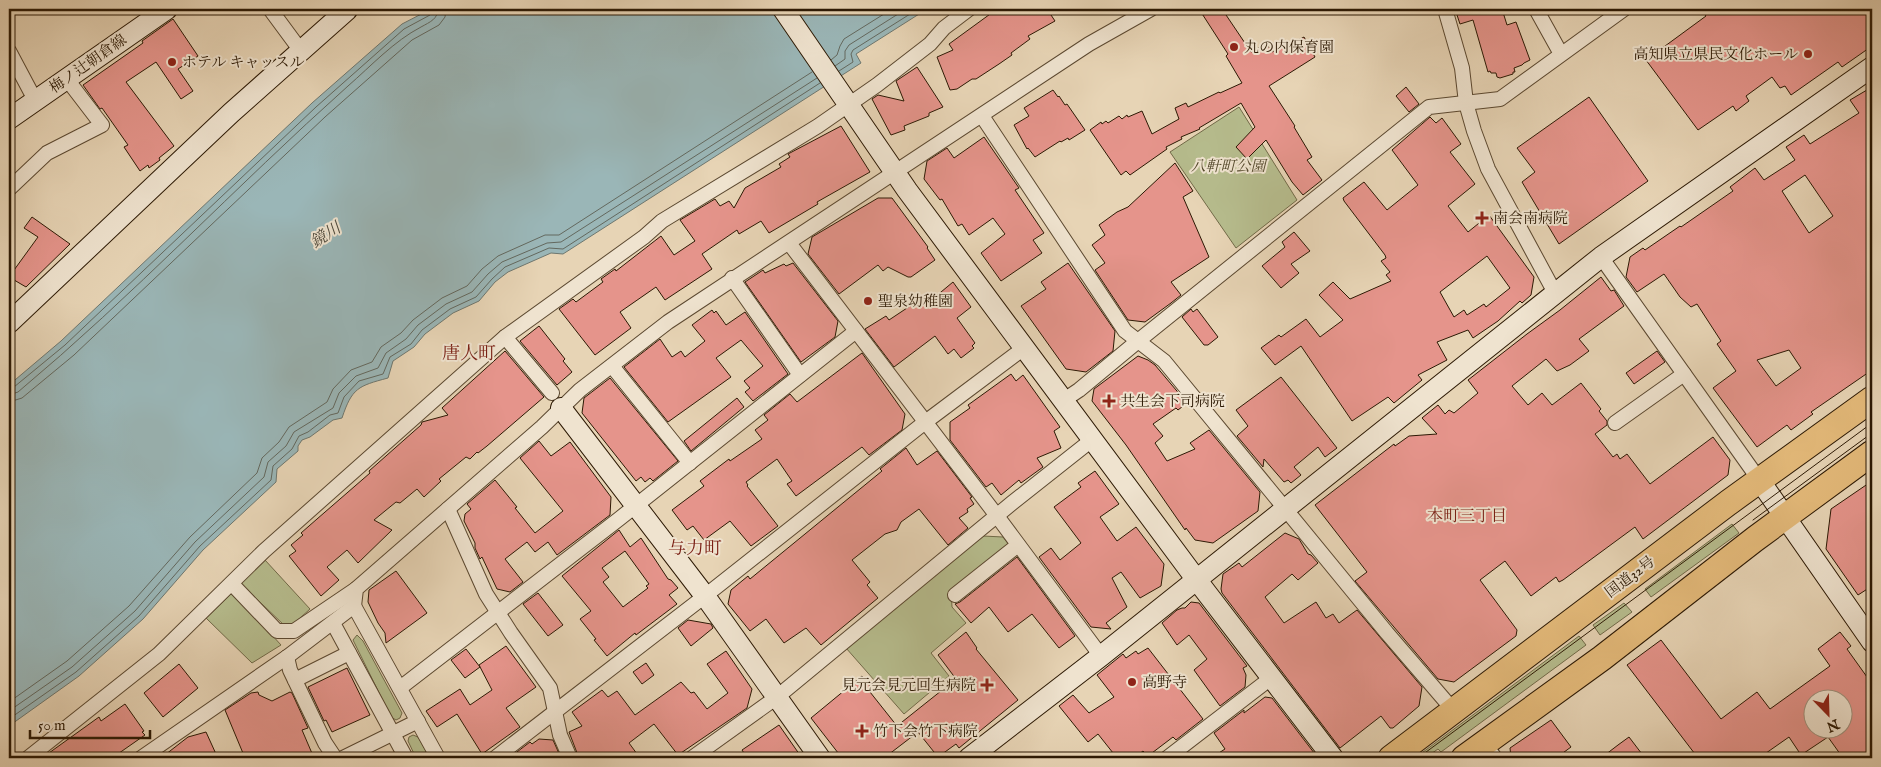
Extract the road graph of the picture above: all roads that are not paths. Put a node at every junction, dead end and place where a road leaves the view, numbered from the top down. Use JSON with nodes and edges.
{"nodes":[{"id":1,"x":167,"y":9,"type":"edge"},
{"id":2,"x":270,"y":9,"type":"edge"},
{"id":3,"x":348,"y":9,"type":"edge"},
{"id":4,"x":783,"y":9,"type":"edge"},
{"id":5,"x":969,"y":9,"type":"edge"},
{"id":6,"x":1151,"y":9,"type":"edge"},
{"id":7,"x":1445,"y":9,"type":"edge"},
{"id":8,"x":1536,"y":9,"type":"edge"},
{"id":9,"x":1624,"y":9,"type":"edge"},
{"id":10,"x":9,"y":51,"type":"edge"},
{"id":11,"x":301,"y":51,"type":"junction"},
{"id":12,"x":1561,"y":54,"type":"junction"},
{"id":13,"x":1872,"y":67,"type":"edge"},
{"id":14,"x":66,"y":78,"type":"junction"},
{"id":15,"x":844,"y":99,"type":"junction"},
{"id":16,"x":35,"y":100,"type":"junction"},
{"id":17,"x":1466,"y":103,"type":"junction"},
{"id":18,"x":982,"y":116,"type":"junction"},
{"id":19,"x":9,"y":119,"type":"edge"},
{"id":20,"x":894,"y":173,"type":"junction"},
{"id":21,"x":9,"y":189,"type":"edge"},
{"id":22,"x":789,"y":243,"type":"junction"},
{"id":23,"x":1601,"y":257,"type":"junction"},
{"id":24,"x":732,"y":278,"type":"junction"},
{"id":25,"x":1555,"y":293,"type":"junction"},
{"id":26,"x":9,"y":323,"type":"edge"},
{"id":27,"x":856,"y":331,"type":"junction"},
{"id":28,"x":504,"y":337,"type":"junction"},
{"id":29,"x":1138,"y":340,"type":"junction"},
{"id":30,"x":1024,"y":348,"type":"junction"},
{"id":31,"x":612,"y":366,"type":"junction"},
{"id":32,"x":1684,"y":374,"type":"junction"},
{"id":33,"x":800,"y":375,"type":"junction"},
{"id":34,"x":1872,"y":399,"type":"edge"},
{"id":35,"x":1064,"y":400,"type":"junction"},
{"id":36,"x":556,"y":401,"type":"junction"},
{"id":37,"x":924,"y":422,"type":"junction"},
{"id":38,"x":1615,"y":423,"type":"dead end"},
{"id":39,"x":1093,"y":439,"type":"junction"},
{"id":40,"x":1872,"y":453,"type":"edge"},
{"id":41,"x":690,"y":463,"type":"junction"},
{"id":42,"x":1760,"y":480,"type":"junction"},
{"id":43,"x":636,"y":506,"type":"junction"},
{"id":44,"x":448,"y":509,"type":"junction"},
{"id":45,"x":1285,"y":509,"type":"junction"},
{"id":46,"x":996,"y":516,"type":"junction"},
{"id":47,"x":1785,"y":518,"type":"junction"},
{"id":48,"x":1018,"y":545,"type":"junction"},
{"id":49,"x":1196,"y":578,"type":"junction"},
{"id":50,"x":232,"y":584,"type":"junction"},
{"id":51,"x":356,"y":589,"type":"junction"},
{"id":52,"x":955,"y":595,"type":"dead end"},
{"id":53,"x":705,"y":596,"type":"junction"},
{"id":54,"x":354,"y":606,"type":"junction"},
{"id":55,"x":498,"y":613,"type":"junction"},
{"id":56,"x":333,"y":623,"type":"junction"},
{"id":57,"x":1872,"y":642,"type":"edge"},
{"id":58,"x":349,"y":653,"type":"junction"},
{"id":59,"x":1101,"y":656,"type":"junction"},
{"id":60,"x":287,"y":657,"type":"junction"},
{"id":61,"x":1271,"y":678,"type":"junction"},
{"id":62,"x":295,"y":680,"type":"junction"},
{"id":63,"x":400,"y":688,"type":"junction"},
{"id":64,"x":777,"y":697,"type":"junction"},
{"id":65,"x":1454,"y":711,"type":"junction"},
{"id":66,"x":554,"y":713,"type":"junction"},
{"id":67,"x":418,"y":721,"type":"junction"},
{"id":68,"x":393,"y":733,"type":"junction"},
{"id":69,"x":1490,"y":751,"type":"edge"},
{"id":70,"x":28,"y":758,"type":"edge"},
{"id":71,"x":141,"y":758,"type":"edge"},
{"id":72,"x":335,"y":758,"type":"edge"},
{"id":73,"x":343,"y":758,"type":"edge"},
{"id":74,"x":406,"y":758,"type":"edge"},
{"id":75,"x":438,"y":758,"type":"edge"},
{"id":76,"x":495,"y":758,"type":"edge"},
{"id":77,"x":570,"y":758,"type":"edge"},
{"id":78,"x":692,"y":758,"type":"edge"},
{"id":79,"x":820,"y":758,"type":"edge"},
{"id":80,"x":969,"y":758,"type":"edge"},
{"id":81,"x":1167,"y":758,"type":"edge"},
{"id":82,"x":1334,"y":758,"type":"edge"},
{"id":83,"x":1391,"y":758,"type":"edge"},
{"id":84,"x":1464,"y":758,"type":"edge"}],
"edges":[{"from":1,"to":14,"type":"street","name":"梅ノ辻朝倉線"},
{"from":2,"to":11,"type":"street"},
{"from":3,"to":11,"type":"street"},
{"from":4,"to":15,"type":"street"},
{"from":5,"to":15,"type":"street"},
{"from":6,"to":18,"type":"street"},
{"from":7,"to":17,"type":"street"},
{"from":8,"to":12,"type":"street"},
{"from":9,"to":12,"type":"street"},
{"from":10,"to":16,"type":"street"},
{"from":11,"to":26,"type":"street"},
{"from":12,"to":17,"type":"street"},
{"from":13,"to":23,"type":"street"},
{"from":14,"to":16,"type":"street","name":"梅ノ辻朝倉線"},
{"from":14,"to":21,"type":"street"},
{"from":15,"to":20,"type":"street"},
{"from":15,"to":28,"type":"street"},
{"from":16,"to":19,"type":"street","name":"梅ノ辻朝倉線"},
{"from":17,"to":25,"type":"street"},
{"from":17,"to":29,"type":"street"},
{"from":18,"to":20,"type":"street"},
{"from":18,"to":29,"type":"street"},
{"from":20,"to":22,"type":"street"},
{"from":20,"to":30,"type":"street"},
{"from":22,"to":24,"type":"street"},
{"from":22,"to":27,"type":"street"},
{"from":23,"to":25,"type":"street"},
{"from":23,"to":32,"type":"street"},
{"from":24,"to":31,"type":"street"},
{"from":24,"to":33,"type":"street"},
{"from":25,"to":45,"type":"street"},
{"from":27,"to":33,"type":"street"},
{"from":27,"to":37,"type":"street"},
{"from":28,"to":36,"type":"street"},
{"from":28,"to":50,"type":"street"},
{"from":29,"to":35,"type":"street"},
{"from":29,"to":45,"type":"street"},
{"from":30,"to":35,"type":"street"},
{"from":30,"to":37,"type":"street"},
{"from":31,"to":36,"type":"street"},
{"from":31,"to":41,"type":"street"},
{"from":32,"to":38,"type":"street"},
{"from":32,"to":42,"type":"street"},
{"from":33,"to":41,"type":"street"},
{"from":34,"to":42,"type":"highway","name":"国道32号"},
{"from":35,"to":39,"type":"street"},
{"from":36,"to":43,"type":"street"},
{"from":36,"to":44,"type":"street"},
{"from":37,"to":46,"type":"street"},
{"from":37,"to":53,"type":"street"},
{"from":39,"to":46,"type":"street"},
{"from":39,"to":49,"type":"street"},
{"from":40,"to":47,"type":"highway"},
{"from":41,"to":43,"type":"street"},
{"from":42,"to":47,"type":"street"},
{"from":42,"to":65,"type":"highway","name":"国道32号"},
{"from":43,"to":53,"type":"street"},
{"from":43,"to":55,"type":"street"},
{"from":44,"to":51,"type":"street"},
{"from":44,"to":55,"type":"street"},
{"from":45,"to":49,"type":"street"},
{"from":45,"to":65,"type":"street"},
{"from":46,"to":48,"type":"street"},
{"from":46,"to":64,"type":"street"},
{"from":47,"to":57,"type":"street"},
{"from":47,"to":69,"type":"highway"},
{"from":48,"to":52,"type":"street"},
{"from":48,"to":59,"type":"street"},
{"from":49,"to":59,"type":"street"},
{"from":49,"to":61,"type":"street"},
{"from":50,"to":51,"type":"street"},
{"from":50,"to":70,"type":"street"},
{"from":51,"to":54,"type":"street"},
{"from":53,"to":64,"type":"street"},
{"from":53,"to":66,"type":"street"},
{"from":54,"to":56,"type":"street"},
{"from":54,"to":63,"type":"street"},
{"from":55,"to":63,"type":"street"},
{"from":55,"to":66,"type":"street"},
{"from":56,"to":58,"type":"street"},
{"from":56,"to":60,"type":"street"},
{"from":58,"to":62,"type":"street"},
{"from":58,"to":68,"type":"street"},
{"from":59,"to":80,"type":"street"},
{"from":60,"to":62,"type":"street"},
{"from":60,"to":71,"type":"street"},
{"from":61,"to":81,"type":"street"},
{"from":61,"to":82,"type":"street"},
{"from":62,"to":72,"type":"street"},
{"from":63,"to":67,"type":"street"},
{"from":64,"to":78,"type":"street"},
{"from":64,"to":79,"type":"street"},
{"from":65,"to":83,"type":"highway","name":"国道32号"},
{"from":66,"to":76,"type":"street"},
{"from":66,"to":77,"type":"street"},
{"from":67,"to":68,"type":"street"},
{"from":67,"to":75,"type":"street"},
{"from":68,"to":73,"type":"street"},
{"from":68,"to":74,"type":"street"},
{"from":69,"to":84,"type":"highway"}]}
